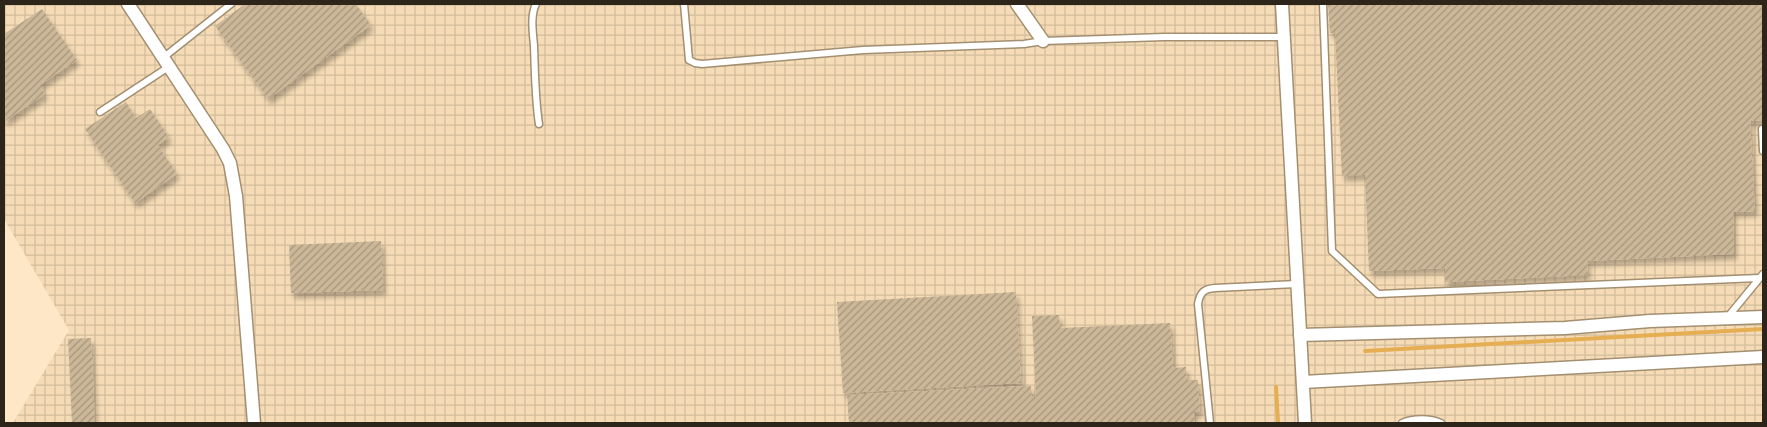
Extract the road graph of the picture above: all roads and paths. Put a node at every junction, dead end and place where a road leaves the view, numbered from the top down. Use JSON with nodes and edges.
{"nodes":[{"id":1,"x":128,"y":4,"type":"edge"},
{"id":2,"x":231,"y":4,"type":"edge"},
{"id":3,"x":536,"y":4,"type":"edge"},
{"id":4,"x":684,"y":4,"type":"edge"},
{"id":5,"x":1017,"y":4,"type":"edge"},
{"id":6,"x":1282,"y":4,"type":"edge"},
{"id":7,"x":1323,"y":4,"type":"edge"},
{"id":8,"x":1284,"y":37,"type":"junction"},
{"id":9,"x":1043,"y":41,"type":"junction"},
{"id":10,"x":167,"y":62,"type":"junction"},
{"id":11,"x":100,"y":112,"type":"dead end"},
{"id":12,"x":539,"y":124,"type":"dead end"},
{"id":13,"x":1763,"y":129,"type":"edge"},
{"id":14,"x":1763,"y":151,"type":"edge"},
{"id":15,"x":1761,"y":276,"type":"edge"},
{"id":16,"x":1297,"y":284,"type":"junction"},
{"id":17,"x":1763,"y":317,"type":"edge"},
{"id":18,"x":1726,"y":319,"type":"junction"},
{"id":19,"x":1300,"y":335,"type":"junction"},
{"id":20,"x":1763,"y":357,"type":"edge"},
{"id":21,"x":1303,"y":382,"type":"junction"},
{"id":22,"x":254,"y":423,"type":"edge"},
{"id":23,"x":1210,"y":423,"type":"edge"},
{"id":24,"x":1305,"y":423,"type":"edge"},
{"id":25,"x":1402,"y":423,"type":"edge"},
{"id":26,"x":1441,"y":423,"type":"edge"}],
"edges":[{"from":1,"to":10,"type":"street"},
{"from":2,"to":10,"type":"lane"},
{"from":3,"to":12,"type":"lane"},
{"from":4,"to":9,"type":"lane"},
{"from":5,"to":9,"type":"street"},
{"from":6,"to":8,"type":"street"},
{"from":7,"to":15,"type":"lane"},
{"from":8,"to":9,"type":"lane"},
{"from":8,"to":16,"type":"street"},
{"from":10,"to":11,"type":"lane"},
{"from":10,"to":22,"type":"street"},
{"from":13,"to":14,"type":"lane"},
{"from":15,"to":18,"type":"lane"},
{"from":16,"to":19,"type":"street"},
{"from":16,"to":23,"type":"lane"},
{"from":17,"to":18,"type":"street"},
{"from":18,"to":19,"type":"street"},
{"from":19,"to":21,"type":"street"},
{"from":20,"to":21,"type":"street"},
{"from":21,"to":24,"type":"street"},
{"from":25,"to":26,"type":"lane"}]}
